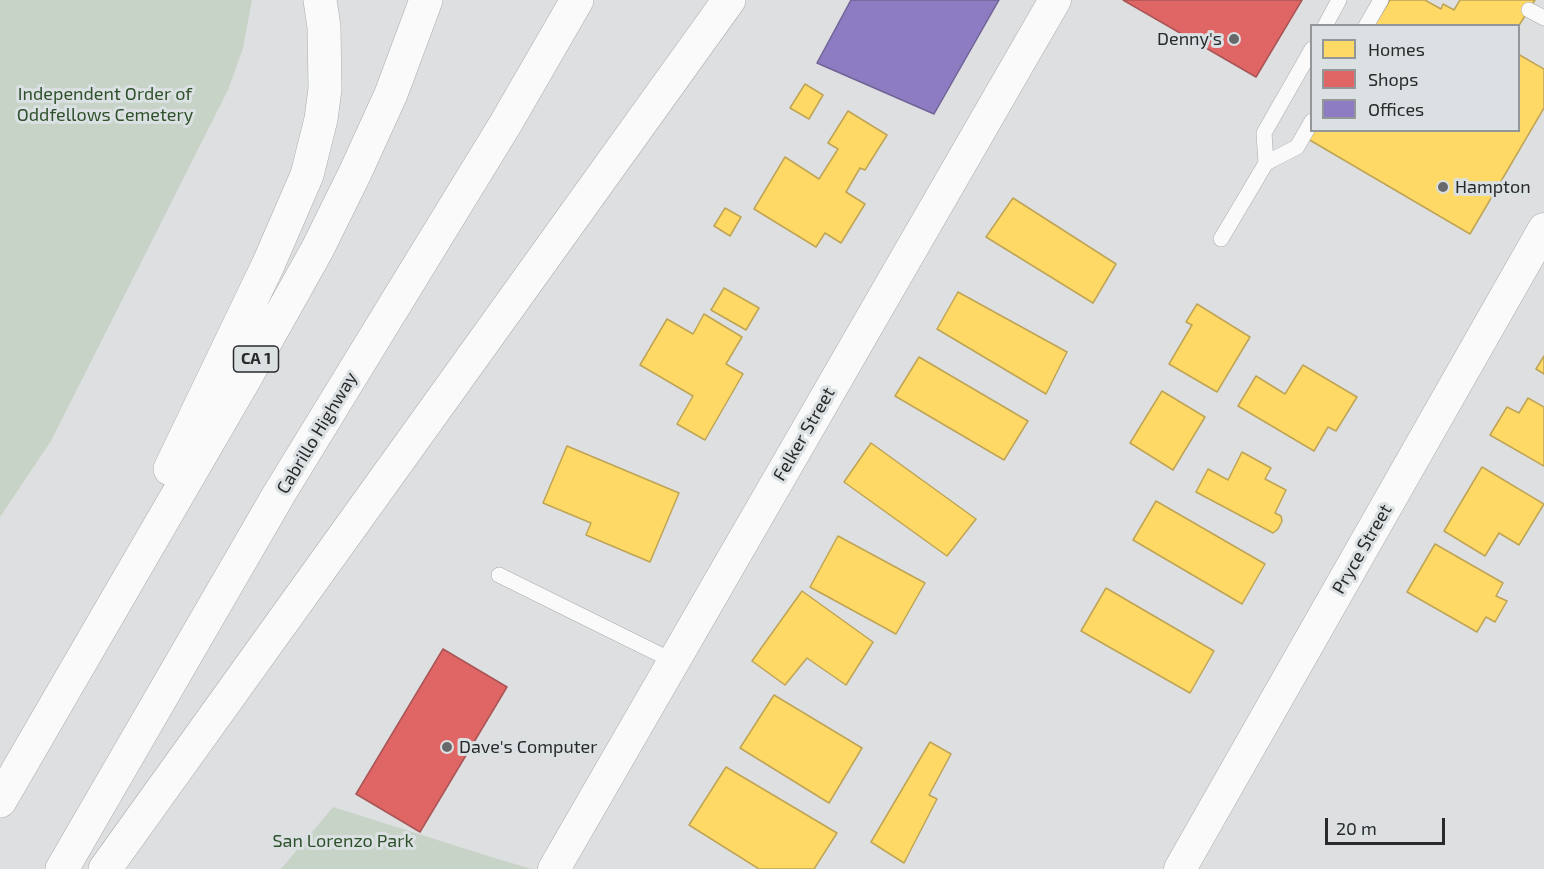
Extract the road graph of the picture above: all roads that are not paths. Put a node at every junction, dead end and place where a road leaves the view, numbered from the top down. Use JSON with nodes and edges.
{"nodes":[{"id":1,"x":320,"y":0,"type":"edge"},
{"id":2,"x":426,"y":0,"type":"edge"},
{"id":3,"x":577,"y":0,"type":"edge"},
{"id":4,"x":729,"y":0,"type":"edge"},
{"id":5,"x":1055,"y":0,"type":"edge"},
{"id":6,"x":1339,"y":0,"type":"edge"},
{"id":7,"x":1381,"y":0,"type":"edge"},
{"id":8,"x":1529,"y":9,"type":"dead end"},
{"id":9,"x":1544,"y":18,"type":"edge"},
{"id":10,"x":1326,"y":24,"type":"edge"},
{"id":11,"x":1367,"y":24,"type":"edge"},
{"id":12,"x":1310,"y":51,"type":"edge"},
{"id":13,"x":1310,"y":123,"type":"edge"},
{"id":14,"x":1266,"y":163,"type":"junction"},
{"id":15,"x":1544,"y":229,"type":"edge"},
{"id":16,"x":1221,"y":239,"type":"dead end"},
{"id":17,"x":499,"y":575,"type":"dead end"},
{"id":18,"x":674,"y":661,"type":"junction"},
{"id":19,"x":56,"y":703,"type":"junction"},
{"id":20,"x":0,"y":801,"type":"edge"},
{"id":21,"x":62,"y":869,"type":"edge"},
{"id":22,"x":105,"y":869,"type":"edge"},
{"id":23,"x":554,"y":869,"type":"edge"},
{"id":24,"x":1180,"y":869,"type":"edge"}],
"edges":[{"from":1,"to":19,"type":"highway"},
{"from":2,"to":19,"type":"highway","number":"CA 1"},
{"from":3,"to":21,"type":"highway","name":"Cabrillo Highway"},
{"from":4,"to":22,"type":"highway"},
{"from":5,"to":18,"type":"street","name":"Felker Street"},
{"from":6,"to":10,"type":"lane"},
{"from":7,"to":11,"type":"lane"},
{"from":8,"to":9,"type":"lane"},
{"from":12,"to":14,"type":"lane"},
{"from":13,"to":14,"type":"lane"},
{"from":14,"to":16,"type":"lane"},
{"from":15,"to":24,"type":"street","name":"Pryce Street"},
{"from":17,"to":18,"type":"lane"},
{"from":18,"to":23,"type":"street","name":"Felker Street"},
{"from":19,"to":20,"type":"highway","number":"CA 1"}]}
